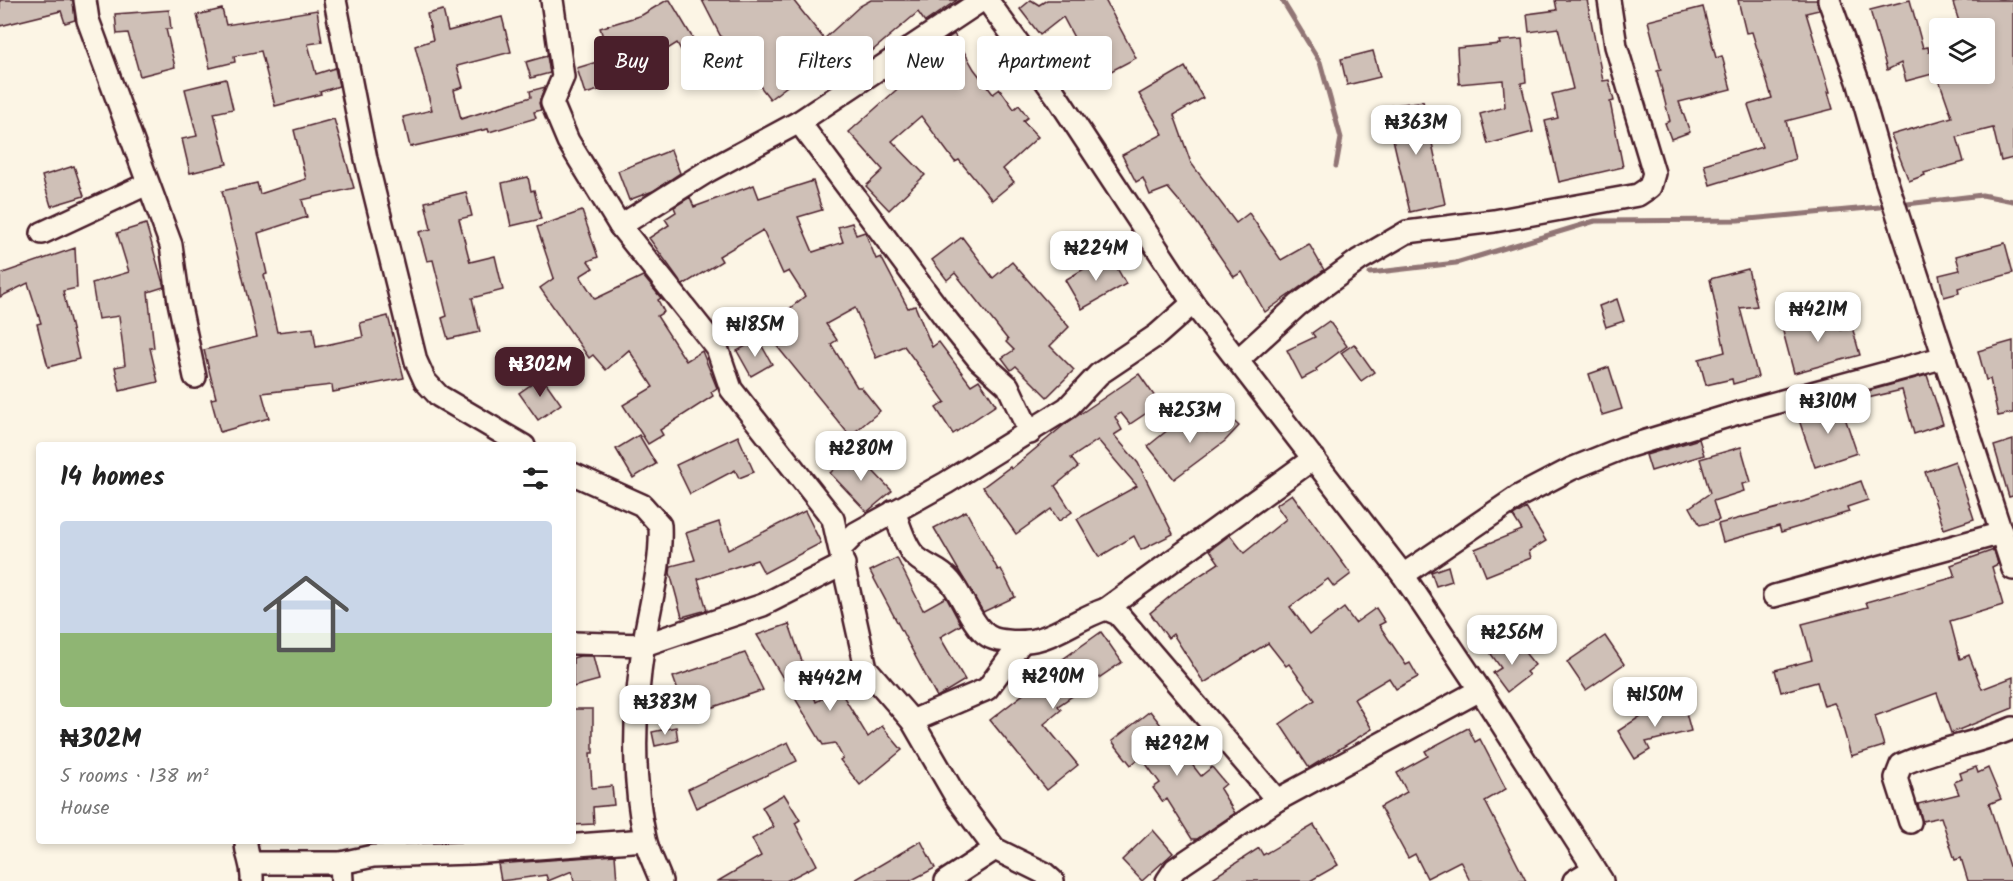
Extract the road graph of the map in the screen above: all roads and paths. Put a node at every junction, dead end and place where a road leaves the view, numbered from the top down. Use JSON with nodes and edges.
{"nodes":[{"id":1,"x":85,"y":0,"type":"edge"},
{"id":2,"x":335,"y":0,"type":"edge"},
{"id":3,"x":552,"y":0,"type":"edge"},
{"id":4,"x":982,"y":0,"type":"edge"},
{"id":5,"x":987,"y":0,"type":"edge"},
{"id":6,"x":1609,"y":0,"type":"edge"},
{"id":7,"x":1829,"y":0,"type":"edge"},
{"id":8,"x":799,"y":122,"type":"junction"},
{"id":9,"x":147,"y":184,"type":"junction"},
{"id":10,"x":620,"y":226,"type":"junction"},
{"id":11,"x":42,"y":233,"type":"dead end"},
{"id":12,"x":1193,"y":303,"type":"junction"},
{"id":13,"x":1945,"y":357,"type":"junction"},
{"id":14,"x":1239,"y":359,"type":"junction"},
{"id":15,"x":195,"y":377,"type":"dead end"},
{"id":16,"x":1030,"y":433,"type":"junction"},
{"id":17,"x":518,"y":442,"type":"edge"},
{"id":18,"x":1314,"y":458,"type":"junction"},
{"id":19,"x":576,"y":475,"type":"edge"},
{"id":20,"x":894,"y":512,"type":"junction"},
{"id":21,"x":2002,"y":533,"type":"junction"},
{"id":22,"x":847,"y":549,"type":"junction"},
{"id":23,"x":2013,"y":569,"type":"edge"},
{"id":24,"x":1403,"y":575,"type":"junction"},
{"id":25,"x":1774,"y":596,"type":"dead end"},
{"id":26,"x":1107,"y":609,"type":"junction"},
{"id":27,"x":1021,"y":642,"type":"junction"},
{"id":28,"x":576,"y":644,"type":"edge"},
{"id":29,"x":644,"y":645,"type":"junction"},
{"id":30,"x":1480,"y":690,"type":"junction"},
{"id":31,"x":912,"y":721,"type":"junction"},
{"id":32,"x":2013,"y":728,"type":"edge"},
{"id":33,"x":1277,"y":800,"type":"junction"},
{"id":34,"x":1910,"y":822,"type":"dead end"},
{"id":35,"x":645,"y":840,"type":"junction"},
{"id":36,"x":246,"y":844,"type":"edge"},
{"id":37,"x":995,"y":849,"type":"junction"},
{"id":38,"x":252,"y":872,"type":"edge"},
{"id":39,"x":341,"y":872,"type":"edge"},
{"id":40,"x":1598,"y":875,"type":"edge"},
{"id":41,"x":661,"y":881,"type":"edge"},
{"id":42,"x":946,"y":881,"type":"edge"},
{"id":43,"x":1053,"y":881,"type":"edge"},
{"id":44,"x":1167,"y":881,"type":"edge"},
{"id":45,"x":1574,"y":881,"type":"edge"}],
"edges":[{"from":1,"to":9,"type":"street"},
{"from":2,"to":17,"type":"street"},
{"from":3,"to":10,"type":"street"},
{"from":4,"to":8,"type":"street"},
{"from":5,"to":12,"type":"street"},
{"from":6,"to":14,"type":"street"},
{"from":7,"to":13,"type":"street"},
{"from":8,"to":10,"type":"street"},
{"from":8,"to":16,"type":"street"},
{"from":9,"to":11,"type":"street"},
{"from":9,"to":15,"type":"street"},
{"from":10,"to":22,"type":"street"},
{"from":12,"to":14,"type":"street"},
{"from":12,"to":16,"type":"street"},
{"from":13,"to":21,"type":"street"},
{"from":13,"to":24,"type":"street"},
{"from":14,"to":18,"type":"street"},
{"from":16,"to":20,"type":"street"},
{"from":18,"to":24,"type":"street"},
{"from":18,"to":26,"type":"street"},
{"from":19,"to":29,"type":"street"},
{"from":20,"to":22,"type":"street"},
{"from":20,"to":27,"type":"street"},
{"from":21,"to":23,"type":"street"},
{"from":21,"to":25,"type":"street"},
{"from":22,"to":29,"type":"street"},
{"from":22,"to":31,"type":"street"},
{"from":24,"to":30,"type":"street"},
{"from":26,"to":27,"type":"street"},
{"from":26,"to":33,"type":"street"},
{"from":27,"to":31,"type":"street"},
{"from":28,"to":29,"type":"street"},
{"from":29,"to":35,"type":"street"},
{"from":30,"to":33,"type":"street"},
{"from":30,"to":40,"type":"street"},
{"from":31,"to":37,"type":"street"},
{"from":32,"to":34,"type":"street"},
{"from":33,"to":44,"type":"street"},
{"from":35,"to":39,"type":"street"},
{"from":35,"to":41,"type":"street"},
{"from":36,"to":38,"type":"street"},
{"from":37,"to":42,"type":"street"},
{"from":37,"to":43,"type":"street"},
{"from":38,"to":39,"type":"street"},
{"from":40,"to":45,"type":"street"}]}
